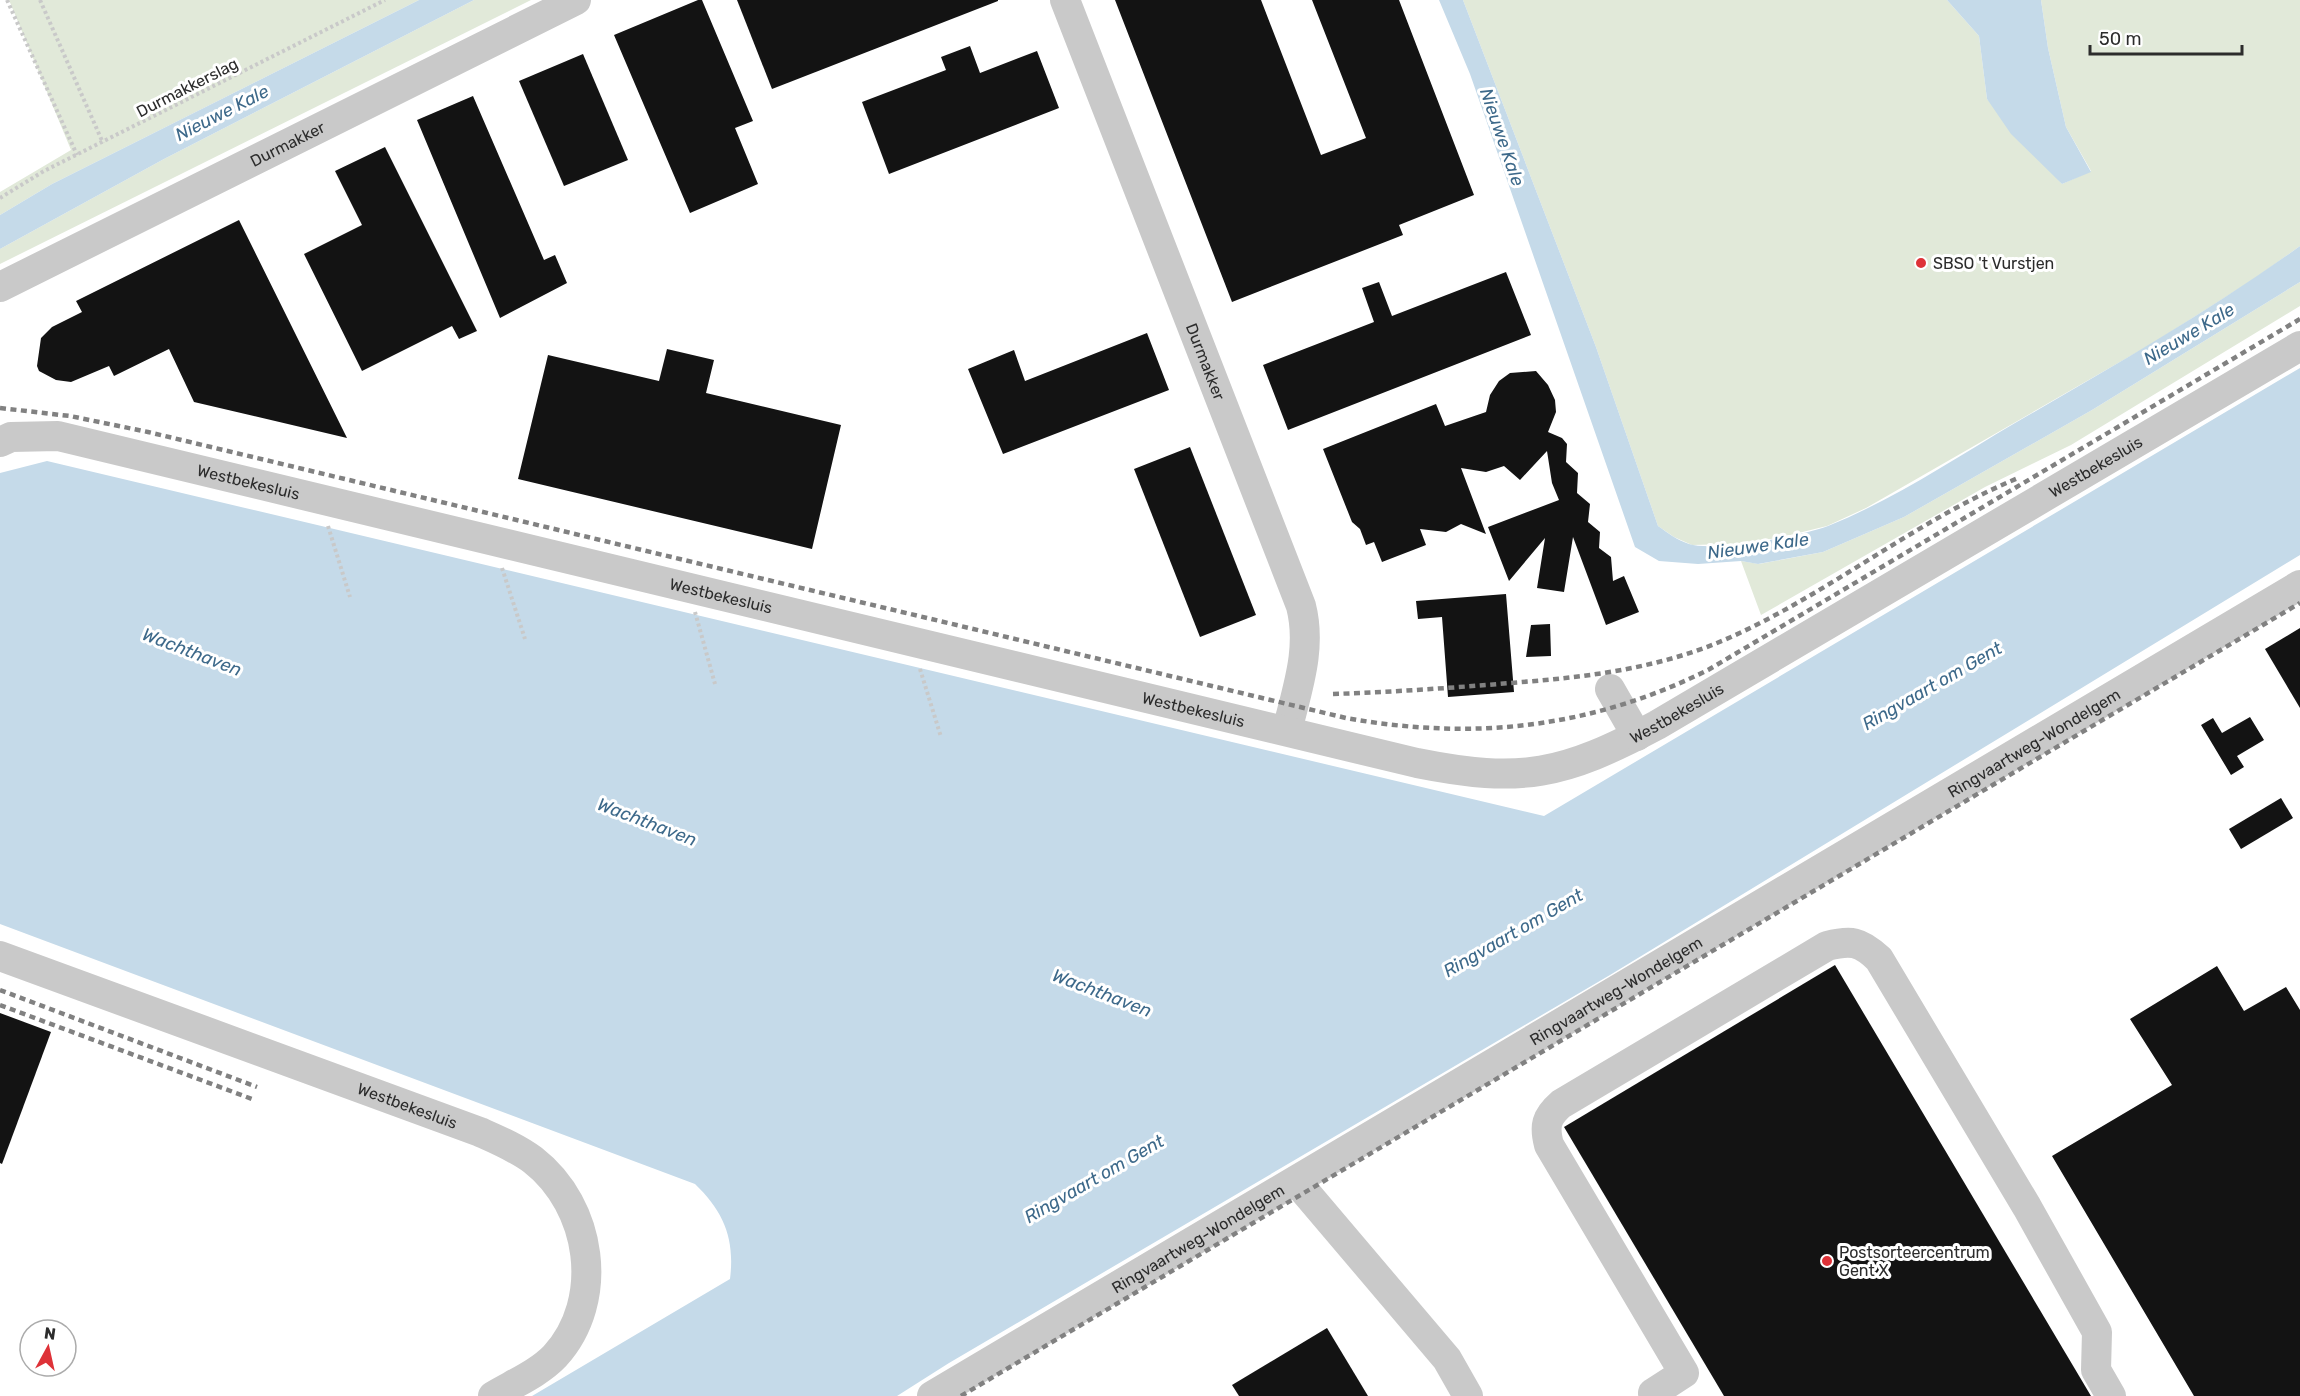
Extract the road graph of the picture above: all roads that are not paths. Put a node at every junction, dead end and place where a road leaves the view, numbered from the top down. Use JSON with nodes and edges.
{"nodes":[{"id":1,"x":576,"y":0,"type":"edge"},
{"id":2,"x":1065,"y":0,"type":"edge"},
{"id":3,"x":0,"y":287,"type":"edge"},
{"id":4,"x":2300,"y":346,"type":"edge"},
{"id":5,"x":0,"y":442,"type":"edge"},
{"id":6,"x":2300,"y":585,"type":"edge"},
{"id":7,"x":1610,"y":689,"type":"dead end"},
{"id":8,"x":1287,"y":731,"type":"junction"},
{"id":9,"x":1637,"y":736,"type":"junction"},
{"id":10,"x":0,"y":956,"type":"edge"},
{"id":11,"x":1296,"y":1181,"type":"junction"},
{"id":12,"x":493,"y":1396,"type":"edge"},
{"id":13,"x":932,"y":1396,"type":"edge"},
{"id":14,"x":1468,"y":1396,"type":"edge"},
{"id":15,"x":1655,"y":1396,"type":"edge"},
{"id":16,"x":2111,"y":1396,"type":"edge"}],
"edges":[{"from":1,"to":3,"type":"street","name":"Durmakker"},
{"from":2,"to":8,"type":"street","name":"Durmakker"},
{"from":4,"to":9,"type":"street","name":"Westbekesluis"},
{"from":5,"to":8,"type":"street","name":"Westbekesluis"},
{"from":6,"to":11,"type":"street","name":"Ringvaartweg-Wondelgem"},
{"from":7,"to":9,"type":"street"},
{"from":8,"to":9,"type":"street","name":"Westbekesluis"},
{"from":10,"to":12,"type":"street","name":"Westbekesluis"},
{"from":11,"to":13,"type":"street","name":"Ringvaartweg-Wondelgem"},
{"from":11,"to":14,"type":"street"},
{"from":15,"to":16,"type":"street"}]}
